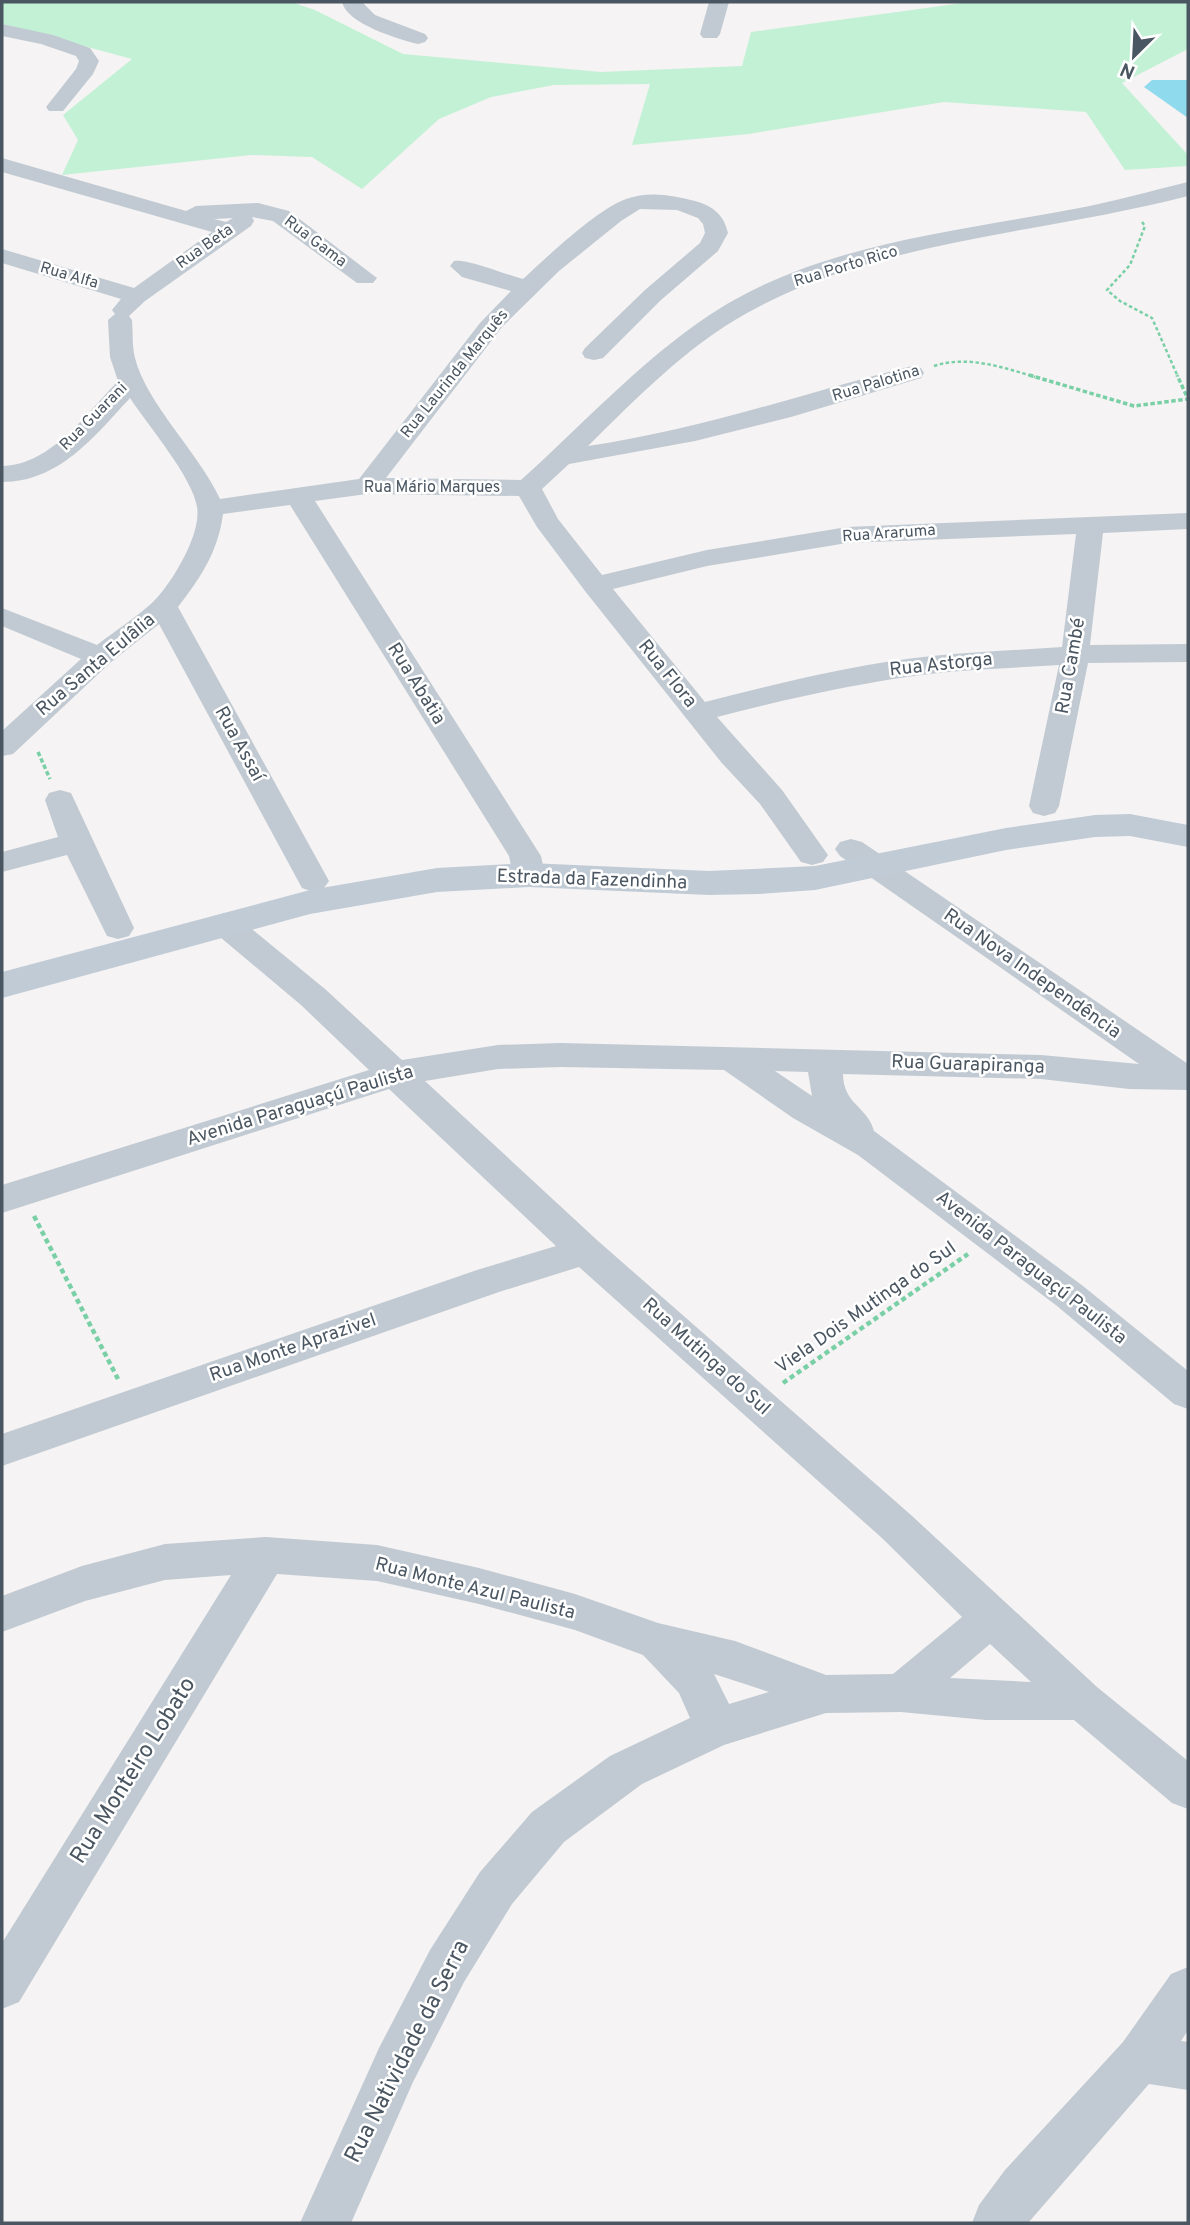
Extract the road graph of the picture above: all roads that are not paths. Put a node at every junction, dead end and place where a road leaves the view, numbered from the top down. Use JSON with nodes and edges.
{"nodes":[{"id":1,"x":352,"y":2,"type":"edge"},
{"id":2,"x":719,"y":2,"type":"edge"},
{"id":3,"x":2,"y":30,"type":"edge"},
{"id":4,"x":710,"y":34,"type":"dead end"},
{"id":5,"x":418,"y":38,"type":"dead end"},
{"id":6,"x":56,"y":107,"type":"dead end"},
{"id":7,"x":2,"y":165,"type":"edge"},
{"id":8,"x":1188,"y":189,"type":"edge"},
{"id":9,"x":179,"y":216,"type":"junction"},
{"id":10,"x":281,"y":216,"type":"junction"},
{"id":11,"x":228,"y":230,"type":"junction"},
{"id":12,"x":2,"y":257,"type":"edge"},
{"id":13,"x":463,"y":266,"type":"dead end"},
{"id":14,"x":365,"y":278,"type":"dead end"},
{"id":15,"x":527,"y":288,"type":"junction"},
{"id":16,"x":127,"y":308,"type":"junction"},
{"id":17,"x":594,"y":353,"type":"dead end"},
{"id":18,"x":912,"y":373,"type":"road end"},
{"id":19,"x":131,"y":382,"type":"junction"},
{"id":20,"x":563,"y":457,"type":"junction"},
{"id":21,"x":2,"y":474,"type":"edge"},
{"id":22,"x":367,"y":486,"type":"junction"},
{"id":23,"x":528,"y":488,"type":"junction"},
{"id":24,"x":298,"y":496,"type":"junction"},
{"id":25,"x":211,"y":508,"type":"junction"},
{"id":26,"x":1188,"y":521,"type":"edge"},
{"id":27,"x":1090,"y":525,"type":"junction"},
{"id":28,"x":595,"y":585,"type":"junction"},
{"id":29,"x":164,"y":607,"type":"junction"},
{"id":30,"x":2,"y":616,"type":"edge"},
{"id":31,"x":1188,"y":653,"type":"edge"},
{"id":32,"x":1075,"y":655,"type":"junction"},
{"id":33,"x":100,"y":657,"type":"junction"},
{"id":34,"x":698,"y":713,"type":"junction"},
{"id":35,"x":2,"y":747,"type":"edge"},
{"id":36,"x":60,"y":800,"type":"road end"},
{"id":37,"x":1044,"y":806,"type":"junction"},
{"id":38,"x":1188,"y":815,"type":"edge"},
{"id":39,"x":1188,"y":836,"type":"edge"},
{"id":40,"x":76,"y":842,"type":"junction"},
{"id":41,"x":812,"y":855,"type":"junction"},
{"id":42,"x":864,"y":858,"type":"junction"},
{"id":43,"x":2,"y":862,"type":"edge"},
{"id":44,"x":527,"y":865,"type":"junction"},
{"id":45,"x":313,"y":881,"type":"junction"},
{"id":46,"x":225,"y":924,"type":"junction"},
{"id":47,"x":118,"y":928,"type":"junction"},
{"id":48,"x":2,"y":960,"type":"edge"},
{"id":49,"x":2,"y":985,"type":"edge"},
{"id":50,"x":1133,"y":1044,"type":"junction"},
{"id":51,"x":743,"y":1059,"type":"junction"},
{"id":52,"x":827,"y":1060,"type":"junction"},
{"id":53,"x":1102,"y":1072,"type":"junction"},
{"id":54,"x":395,"y":1074,"type":"junction"},
{"id":55,"x":1185,"y":1078,"type":"edge"},
{"id":56,"x":871,"y":1146,"type":"junction"},
{"id":57,"x":12,"y":1196,"type":"edge"},
{"id":58,"x":585,"y":1251,"type":"junction"},
{"id":59,"x":1188,"y":1393,"type":"edge"},
{"id":60,"x":2,"y":1450,"type":"edge"},
{"id":61,"x":266,"y":1555,"type":"junction"},
{"id":62,"x":2,"y":1614,"type":"edge"},
{"id":63,"x":991,"y":1618,"type":"junction"},
{"id":64,"x":658,"y":1642,"type":"junction"},
{"id":65,"x":901,"y":1693,"type":"junction"},
{"id":66,"x":826,"y":1694,"type":"junction"},
{"id":67,"x":1082,"y":1701,"type":"junction"},
{"id":68,"x":715,"y":1728,"type":"junction"},
{"id":69,"x":1188,"y":1788,"type":"edge"},
{"id":70,"x":2,"y":1986,"type":"edge"},
{"id":71,"x":1188,"y":1990,"type":"edge"},
{"id":72,"x":1140,"y":2059,"type":"junction"},
{"id":73,"x":1188,"y":2066,"type":"edge"},
{"id":74,"x":325,"y":2223,"type":"edge"},
{"id":75,"x":997,"y":2223,"type":"edge"}],
"edges":[{"from":1,"to":5,"type":"street"},
{"from":2,"to":4,"type":"street"},
{"from":3,"to":6,"type":"street"},
{"from":7,"to":9,"type":"street","name":"Rua Gama"},
{"from":8,"to":20,"type":"street","name":"Rua Porto Rico"},
{"from":9,"to":10,"type":"street","name":"Rua Gama"},
{"from":9,"to":11,"type":"street","name":"Rua Gama"},
{"from":10,"to":11,"type":"street","name":"Rua Beta"},
{"from":10,"to":14,"type":"street","name":"Rua Gama"},
{"from":11,"to":16,"type":"street","name":"Rua Beta"},
{"from":12,"to":16,"type":"street","name":"Rua Alfa"},
{"from":13,"to":15,"type":"street"},
{"from":15,"to":17,"type":"street","name":"Rua Laurinda Marquês"},
{"from":15,"to":22,"type":"street","name":"Rua Laurinda Marquês"},
{"from":16,"to":19,"type":"street","name":"Rua Guarani"},
{"from":18,"to":20,"type":"street","name":"Rua Palotina"},
{"from":19,"to":21,"type":"street","name":"Rua Guarani"},
{"from":19,"to":25,"type":"street"},
{"from":20,"to":23,"type":"street","name":"Rua Porto Rico"},
{"from":22,"to":23,"type":"street","name":"Rua Mário Marques"},
{"from":22,"to":24,"type":"street","name":"Rua Mário Marques"},
{"from":23,"to":28,"type":"street","name":"Rua Flora"},
{"from":24,"to":25,"type":"street","name":"Rua Mário Marques"},
{"from":24,"to":44,"type":"street","name":"Rua Abatia"},
{"from":25,"to":29,"type":"street","name":"Rua Santa Eulâlia"},
{"from":26,"to":27,"type":"street","name":"Rua Araruma"},
{"from":27,"to":28,"type":"street","name":"Rua Araruma"},
{"from":27,"to":32,"type":"street","name":"Rua Cambé"},
{"from":28,"to":34,"type":"street","name":"Rua Flora"},
{"from":29,"to":33,"type":"street","name":"Rua Santa Eulâlia"},
{"from":29,"to":45,"type":"street","name":"Rua Assaí"},
{"from":30,"to":33,"type":"street"},
{"from":31,"to":32,"type":"street","name":"Rua Astorga"},
{"from":32,"to":34,"type":"street","name":"Rua Astorga"},
{"from":32,"to":37,"type":"street","name":"Rua Cambé"},
{"from":33,"to":35,"type":"street","name":"Rua Santa Eulâlia"},
{"from":34,"to":41,"type":"street","name":"Rua Flora"},
{"from":36,"to":40,"type":"street"},
{"from":37,"to":38,"type":"main road","name":"Estrada da Fazendinha"},
{"from":37,"to":42,"type":"main road","name":"Estrada da Fazendinha"},
{"from":39,"to":42,"type":"main road","name":"Estrada da Fazendinha"},
{"from":40,"to":43,"type":"street"},
{"from":40,"to":47,"type":"street"},
{"from":41,"to":42,"type":"main road","name":"Estrada da Fazendinha"},
{"from":41,"to":44,"type":"main road","name":"Estrada da Fazendinha"},
{"from":42,"to":44,"type":"main road","name":"Estrada da Fazendinha"},
{"from":42,"to":50,"type":"street","name":"Rua Nova Independência"},
{"from":44,"to":45,"type":"main road","name":"Estrada da Fazendinha"},
{"from":44,"to":46,"type":"main road","name":"Estrada da Fazendinha"},
{"from":45,"to":47,"type":"main road","name":"Estrada da Fazendinha"},
{"from":46,"to":49,"type":"main road","name":"Estrada da Fazendinha"},
{"from":46,"to":54,"type":"street","name":"Rua Mutinga do Sul"},
{"from":47,"to":48,"type":"main road","name":"Estrada da Fazendinha"},
{"from":50,"to":53,"type":"street"},
{"from":50,"to":55,"type":"street","name":"Rua Nova Independência"},
{"from":51,"to":52,"type":"street","name":"Rua Guarapiranga"},
{"from":51,"to":54,"type":"street","name":"Avenida Paraguaçú Paulista"},
{"from":51,"to":56,"type":"street","name":"Avenida Paraguaçú Paulista"},
{"from":52,"to":53,"type":"street","name":"Rua Guarapiranga"},
{"from":52,"to":56,"type":"street","name":"Avenida Paraguaçú Paulista"},
{"from":53,"to":55,"type":"street","name":"Rua Guarapiranga"},
{"from":54,"to":57,"type":"street","name":"Avenida Paraguaçú Paulista"},
{"from":54,"to":58,"type":"street","name":"Rua Mutinga do Sul"},
{"from":56,"to":59,"type":"street","name":"Avenida Paraguaçú Paulista"},
{"from":58,"to":60,"type":"street","name":"Rua Monte Aprazivel"},
{"from":58,"to":63,"type":"street","name":"Rua Mutinga do Sul"},
{"from":61,"to":62,"type":"street","name":"Rua Monte Azul Paulista"},
{"from":61,"to":64,"type":"street","name":"Rua Monte Azul Paulista"},
{"from":61,"to":70,"type":"street","name":"Rua Monteiro Lobato"},
{"from":63,"to":65,"type":"street"},
{"from":63,"to":67,"type":"street","name":"Rua Mutinga do Sul"},
{"from":64,"to":66,"type":"street","name":"Rua Monte Azul Paulista"},
{"from":64,"to":68,"type":"street","name":"Rua Monte Azul Paulista"},
{"from":65,"to":66,"type":"street","name":"Rua Natividade da Serra"},
{"from":65,"to":67,"type":"street","name":"Rua Natividade da Serra"},
{"from":66,"to":68,"type":"street","name":"Rua Natividade da Serra"},
{"from":67,"to":69,"type":"street","name":"Rua Mutinga do Sul"},
{"from":68,"to":74,"type":"street","name":"Rua Natividade da Serra"},
{"from":71,"to":72,"type":"street"},
{"from":72,"to":73,"type":"street"},
{"from":72,"to":75,"type":"street"}]}
